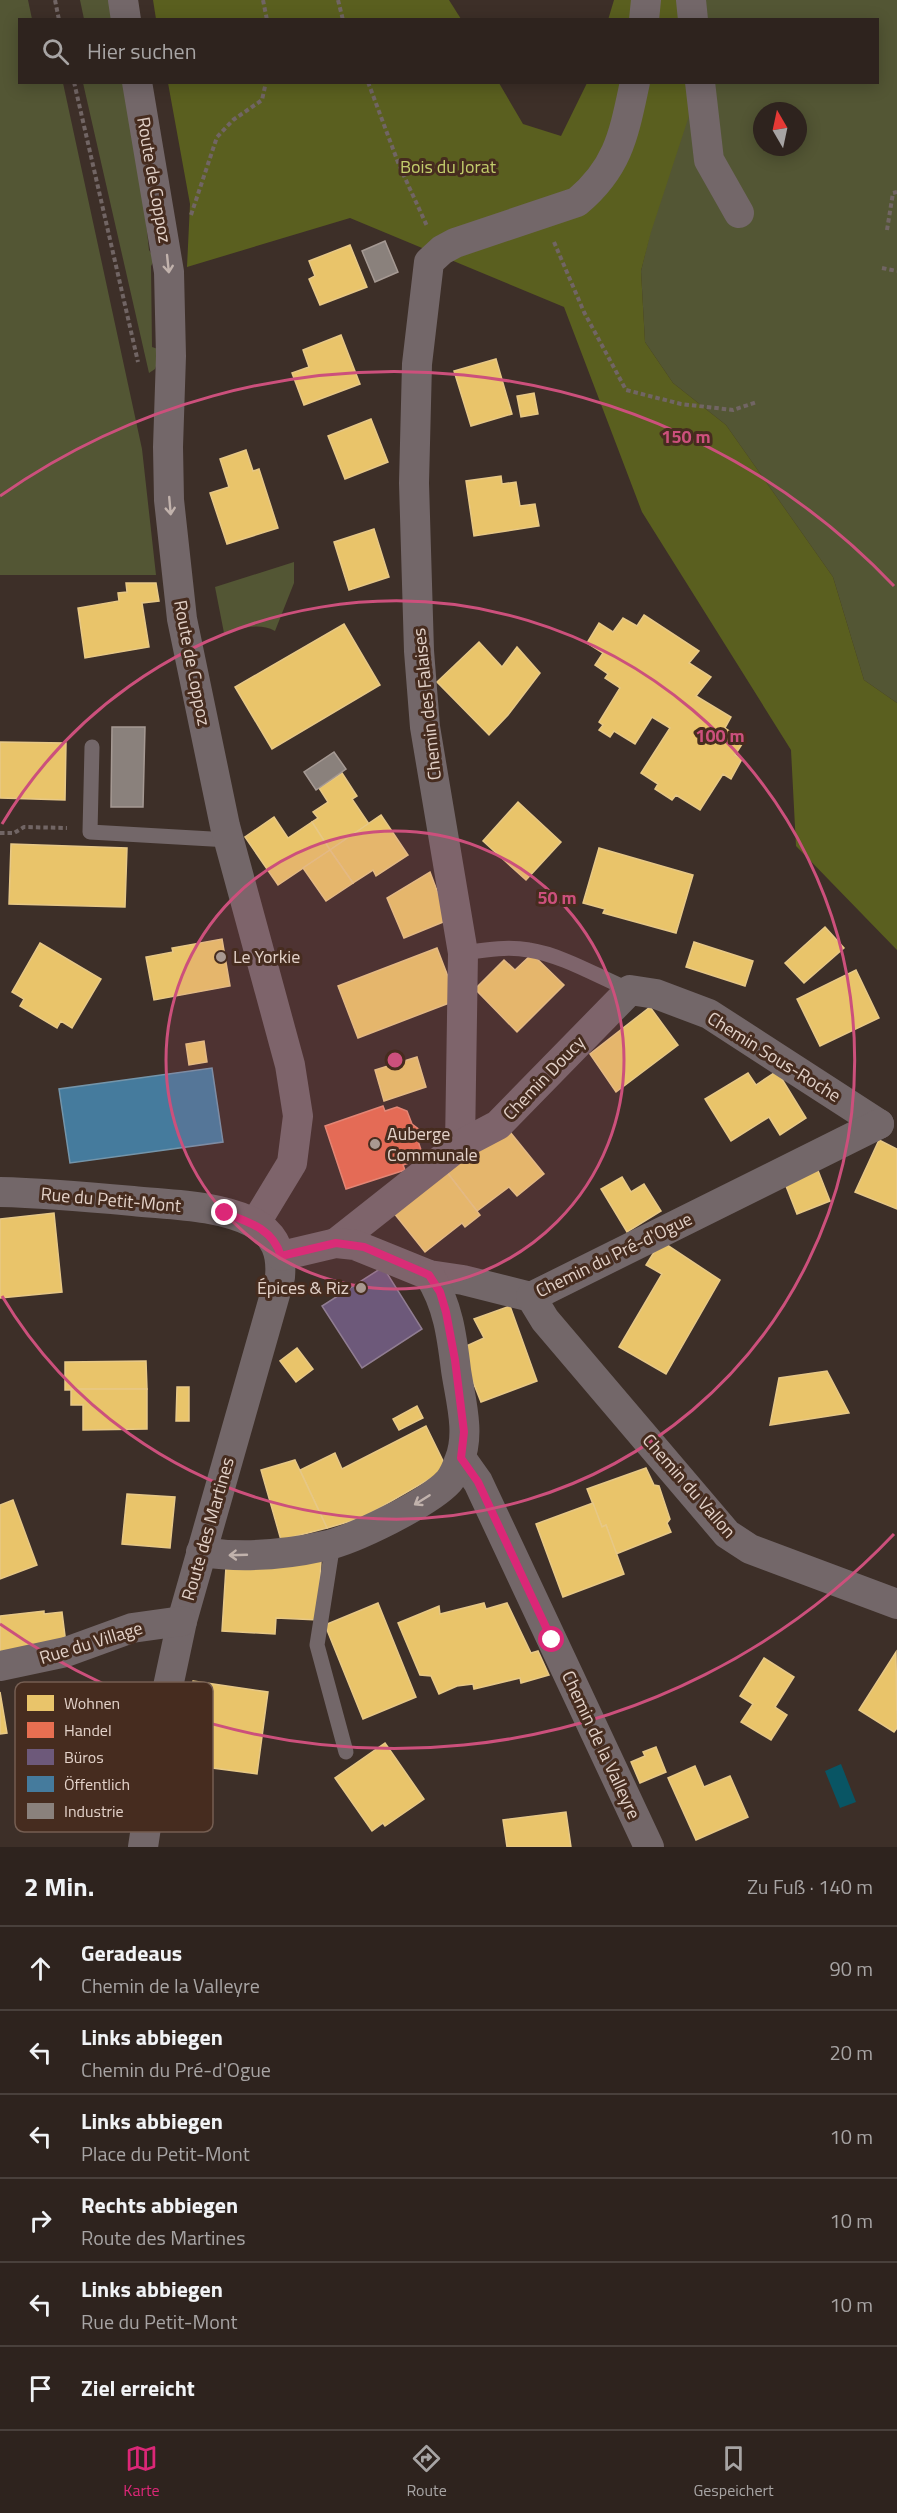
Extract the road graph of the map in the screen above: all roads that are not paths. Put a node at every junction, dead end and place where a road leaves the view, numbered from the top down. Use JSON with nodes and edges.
{"nodes":[{"id":1,"x":123,"y":0,"type":"edge"},
{"id":2,"x":646,"y":0,"type":"edge"},
{"id":3,"x":690,"y":0,"type":"edge"},
{"id":4,"x":126,"y":18,"type":"edge"},
{"id":5,"x":644,"y":18,"type":"edge"},
{"id":6,"x":693,"y":18,"type":"edge"},
{"id":7,"x":137,"y":84,"type":"edge"},
{"id":8,"x":635,"y":84,"type":"edge"},
{"id":9,"x":700,"y":84,"type":"edge"},
{"id":10,"x":739,"y":213,"type":"dead end"},
{"id":11,"x":92,"y":747,"type":"dead end"},
{"id":12,"x":229,"y":840,"type":"junction"},
{"id":13,"x":463,"y":953,"type":"junction"},
{"id":14,"x":630,"y":990,"type":"junction"},
{"id":15,"x":879,"y":1124,"type":"joint"},
{"id":16,"x":460,"y":1145,"type":"junction"},
{"id":17,"x":0,"y":1192,"type":"edge"},
{"id":18,"x":255,"y":1224,"type":"junction"},
{"id":19,"x":336,"y":1243,"type":"junction"},
{"id":20,"x":281,"y":1256,"type":"junction"},
{"id":21,"x":429,"y":1275,"type":"junction"},
{"id":22,"x":531,"y":1297,"type":"junction"},
{"id":23,"x":461,"y":1458,"type":"junction"},
{"id":24,"x":333,"y":1543,"type":"junction"},
{"id":25,"x":201,"y":1552,"type":"junction"},
{"id":26,"x":897,"y":1604,"type":"edge"},
{"id":27,"x":182,"y":1621,"type":"junction"},
{"id":28,"x":0,"y":1666,"type":"edge"},
{"id":29,"x":170,"y":1682,"type":"edge"},
{"id":30,"x":346,"y":1752,"type":"dead end"},
{"id":31,"x":145,"y":1832,"type":"edge"},
{"id":32,"x":143,"y":1847,"type":"edge"},
{"id":33,"x":649,"y":1847,"type":"edge"}],
"edges":[{"from":1,"to":4,"type":"street"},
{"from":2,"to":5,"type":"street"},
{"from":3,"to":6,"type":"street"},
{"from":7,"to":12,"type":"street","name":"Route de Coppoz","one_way":true},
{"from":8,"to":13,"type":"street","name":"Chemin des Falaises"},
{"from":9,"to":10,"type":"street"},
{"from":11,"to":12,"type":"lane"},
{"from":12,"to":18,"type":"street","name":"Route de Coppoz"},
{"from":13,"to":14,"type":"lane"},
{"from":13,"to":16,"type":"street","name":"Chemin des Falaises"},
{"from":14,"to":15,"type":"street","name":"Chemin Sous-Roche"},
{"from":14,"to":16,"type":"street","name":"Chemin Doucy"},
{"from":15,"to":22,"type":"street","name":"Chemin du Pré-d'Ogue"},
{"from":16,"to":19,"type":"street","name":"Chemin Doucy"},
{"from":17,"to":18,"type":"street","name":"Rue du Petit-Mont"},
{"from":18,"to":20,"type":"street"},
{"from":19,"to":20,"type":"street"},
{"from":19,"to":21,"type":"street","name":"Chemin du Pré-d'Ogue"},
{"from":20,"to":25,"type":"street","name":"Route des Martines"},
{"from":21,"to":22,"type":"street","name":"Chemin du Pré-d'Ogue"},
{"from":21,"to":23,"type":"street"},
{"from":22,"to":26,"type":"street","name":"Chemin du Vallon"},
{"from":23,"to":24,"type":"street","one_way":true},
{"from":23,"to":33,"type":"street","name":"Chemin de la Valleyre"},
{"from":24,"to":25,"type":"street","one_way":true},
{"from":24,"to":30,"type":"lane"},
{"from":25,"to":27,"type":"street","name":"Route des Martines"},
{"from":27,"to":28,"type":"street","name":"Rue du Village"},
{"from":27,"to":29,"type":"street","name":"Route des Martines"},
{"from":31,"to":32,"type":"street","name":"Route des Martines"}]}
